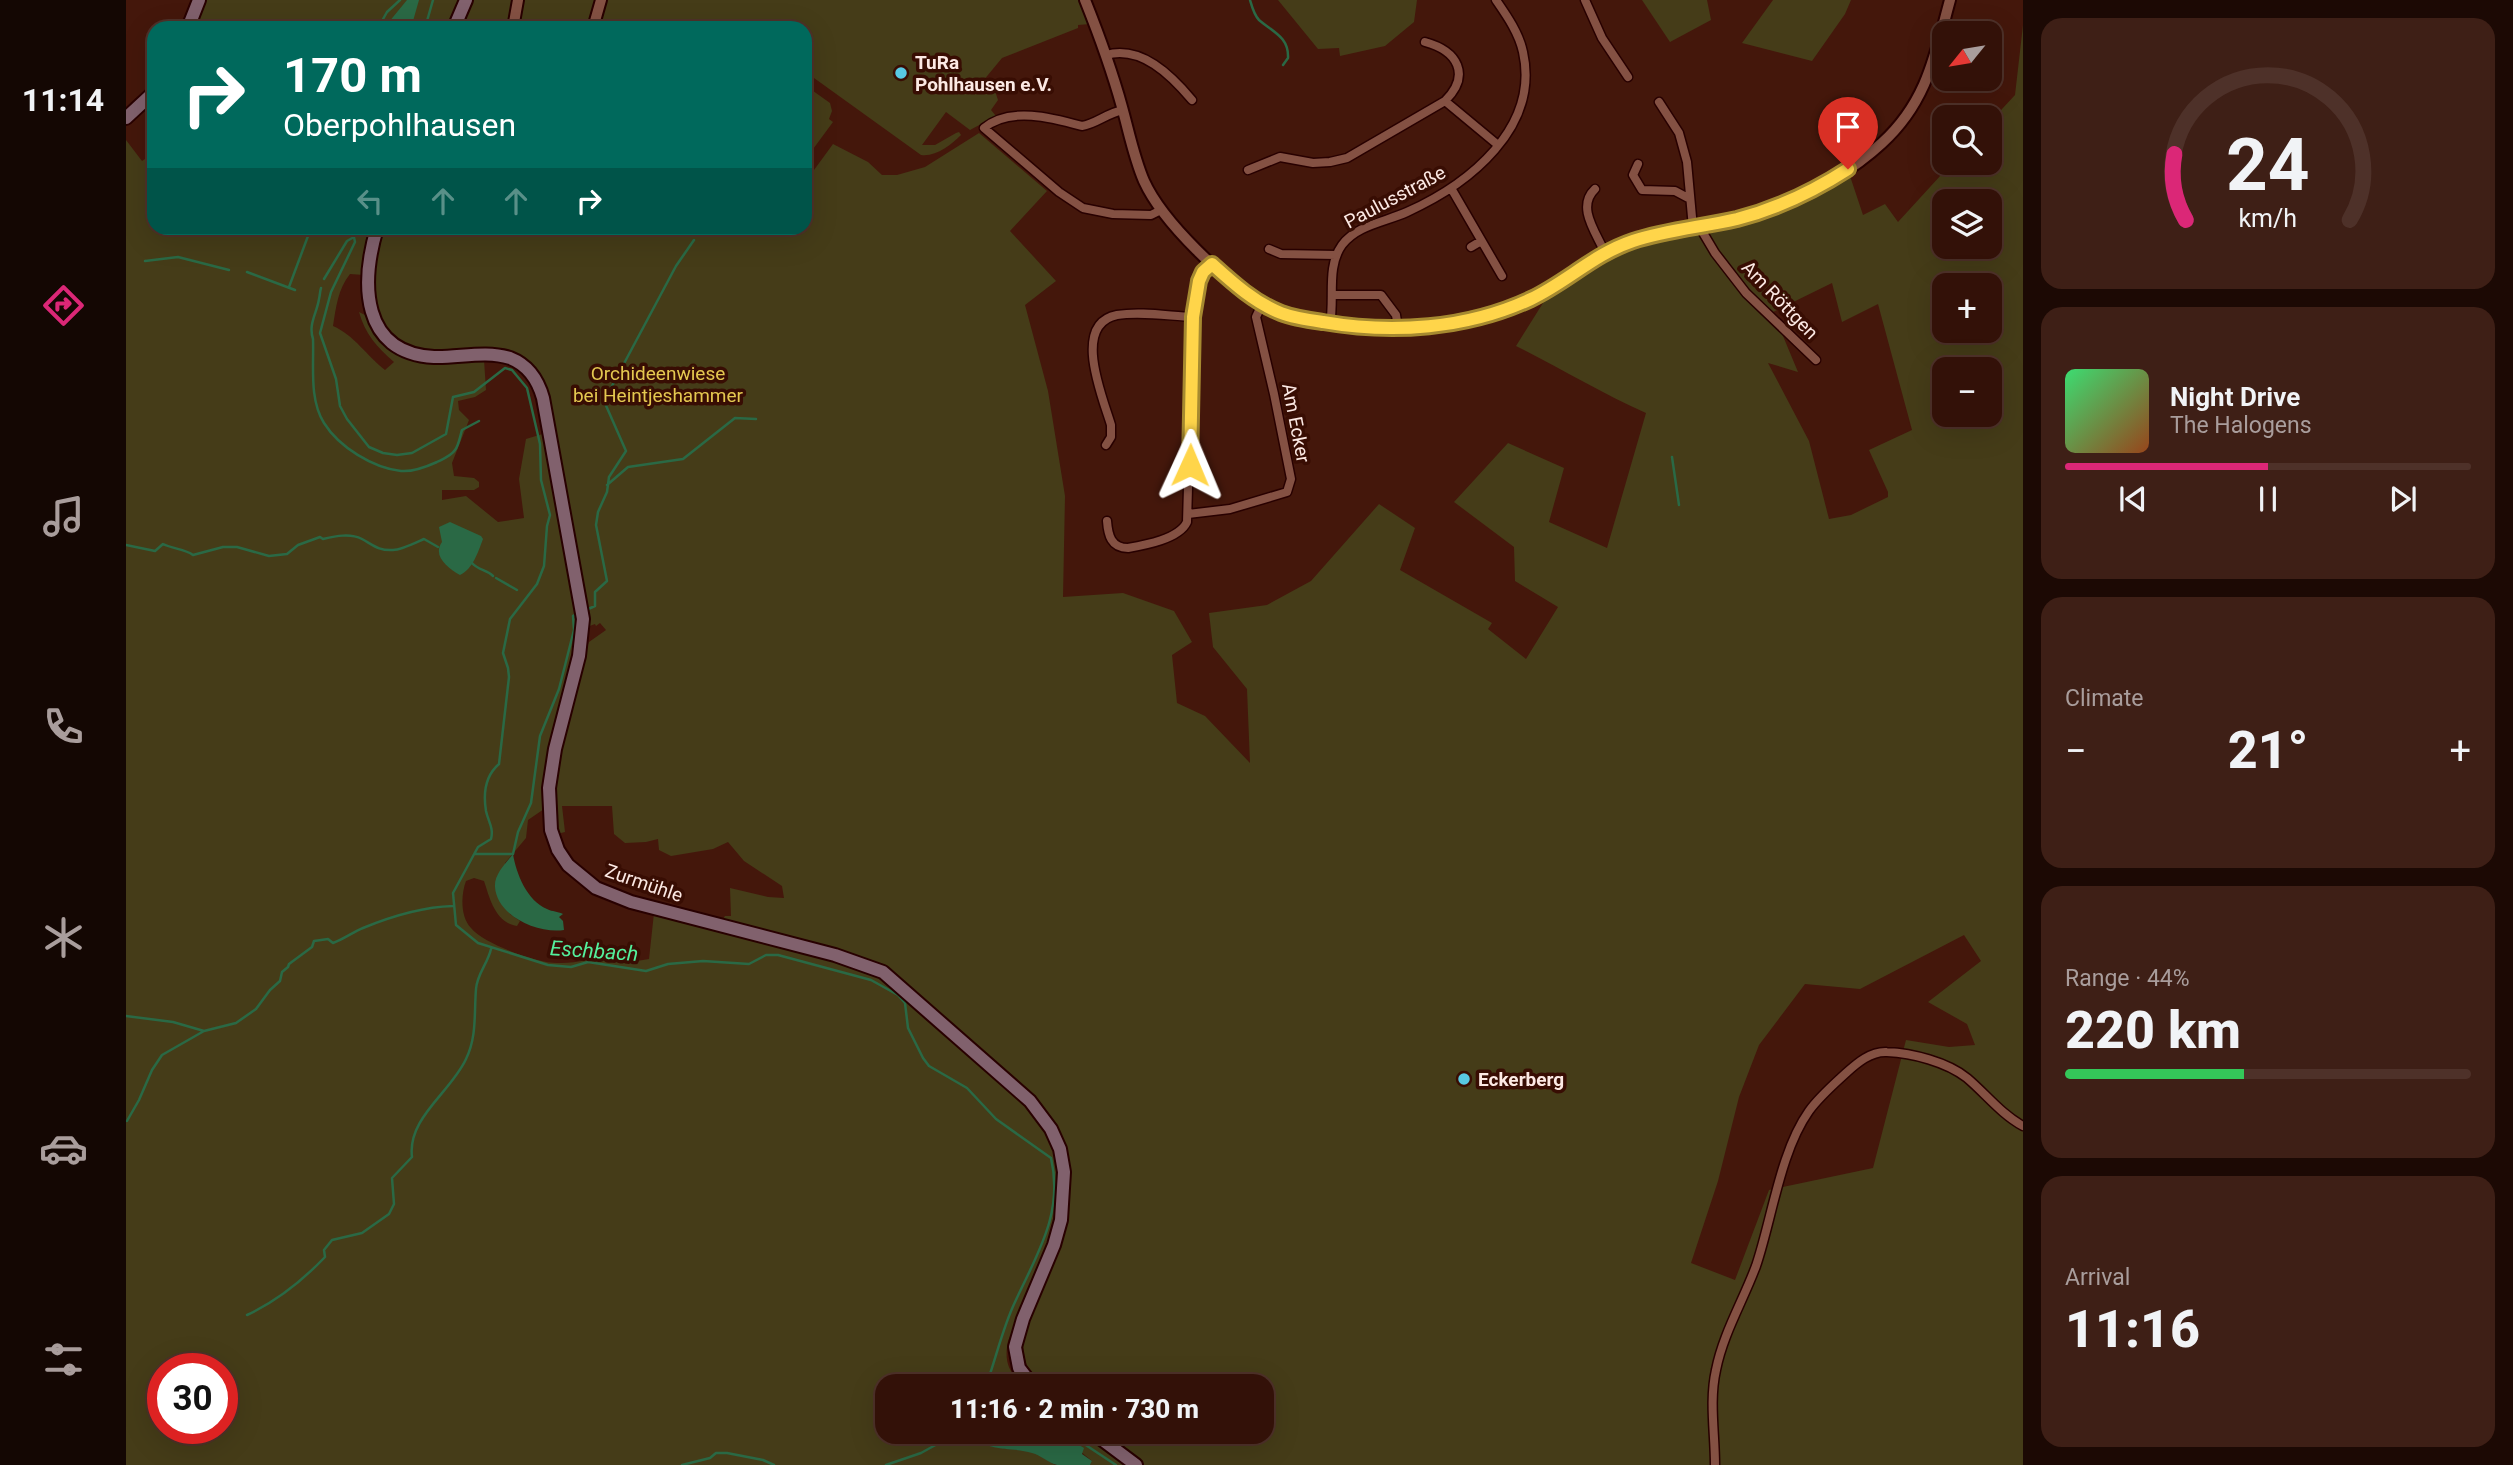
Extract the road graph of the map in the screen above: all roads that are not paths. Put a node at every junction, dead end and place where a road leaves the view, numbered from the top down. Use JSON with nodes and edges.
{"nodes":[{"id":1,"x":199,"y":0,"type":"edge"},
{"id":2,"x":466,"y":0,"type":"edge"},
{"id":3,"x":518,"y":0,"type":"edge"},
{"id":4,"x":601,"y":0,"type":"edge"},
{"id":5,"x":1084,"y":0,"type":"edge"},
{"id":6,"x":1496,"y":0,"type":"edge"},
{"id":7,"x":1586,"y":0,"type":"edge"},
{"id":8,"x":1950,"y":0,"type":"edge"},
{"id":9,"x":191,"y":21,"type":"edge"},
{"id":10,"x":457,"y":21,"type":"edge"},
{"id":11,"x":514,"y":21,"type":"edge"},
{"id":12,"x":595,"y":21,"type":"edge"},
{"id":13,"x":1425,"y":42,"type":"dead end"},
{"id":14,"x":1106,"y":55,"type":"junction"},
{"id":15,"x":1628,"y":77,"type":"dead end"},
{"id":16,"x":147,"y":98,"type":"edge"},
{"id":17,"x":1192,"y":100,"type":"dead end"},
{"id":18,"x":1445,"y":101,"type":"junction"},
{"id":19,"x":1659,"y":102,"type":"dead end"},
{"id":20,"x":1123,"y":110,"type":"junction"},
{"id":21,"x":126,"y":118,"type":"edge"},
{"id":22,"x":1498,"y":145,"type":"junction"},
{"id":23,"x":1638,"y":164,"type":"dead end"},
{"id":24,"x":1248,"y":170,"type":"dead end"},
{"id":25,"x":1451,"y":188,"type":"junction"},
{"id":26,"x":1595,"y":188,"type":"dead end"},
{"id":27,"x":1690,"y":199,"type":"junction"},
{"id":28,"x":1161,"y":210,"type":"junction"},
{"id":29,"x":1696,"y":227,"type":"junction"},
{"id":30,"x":376,"y":235,"type":"edge"},
{"id":31,"x":1481,"y":241,"type":"junction"},
{"id":32,"x":1471,"y":247,"type":"dead end"},
{"id":33,"x":1269,"y":249,"type":"dead end"},
{"id":34,"x":1605,"y":253,"type":"junction"},
{"id":35,"x":1336,"y":255,"type":"junction"},
{"id":36,"x":1212,"y":264,"type":"junction"},
{"id":37,"x":1502,"y":276,"type":"dead end"},
{"id":38,"x":1332,"y":295,"type":"junction"},
{"id":39,"x":1262,"y":304,"type":"junction"},
{"id":40,"x":1193,"y":317,"type":"junction"},
{"id":41,"x":1330,"y":324,"type":"junction"},
{"id":42,"x":1398,"y":328,"type":"junction"},
{"id":43,"x":1816,"y":360,"type":"dead end"},
{"id":44,"x":1107,"y":445,"type":"dead end"},
{"id":45,"x":1188,"y":514,"type":"junction"},
{"id":46,"x":1107,"y":521,"type":"dead end"},
{"id":47,"x":2023,"y":1126,"type":"edge"},
{"id":48,"x":1023,"y":1374,"type":"edge"},
{"id":49,"x":1108,"y":1444,"type":"edge"},
{"id":50,"x":1136,"y":1465,"type":"edge"},
{"id":51,"x":1715,"y":1465,"type":"edge"}],
"edges":[{"from":1,"to":9,"type":"main road"},
{"from":2,"to":10,"type":"main road"},
{"from":3,"to":11,"type":"street"},
{"from":4,"to":12,"type":"street"},
{"from":5,"to":14,"type":"street"},
{"from":6,"to":22,"type":"street","name":"Paulusstraße"},
{"from":7,"to":15,"type":"street"},
{"from":8,"to":29,"type":"street"},
{"from":13,"to":18,"type":"street"},
{"from":14,"to":17,"type":"street"},
{"from":14,"to":20,"type":"street"},
{"from":16,"to":21,"type":"main road"},
{"from":18,"to":22,"type":"street"},
{"from":18,"to":24,"type":"street"},
{"from":19,"to":27,"type":"street"},
{"from":20,"to":28,"type":"street"},
{"from":20,"to":28,"type":"street"},
{"from":22,"to":25,"type":"street","name":"Paulusstraße"},
{"from":23,"to":27,"type":"street"},
{"from":25,"to":31,"type":"street"},
{"from":25,"to":35,"type":"street","name":"Paulusstraße"},
{"from":26,"to":34,"type":"street"},
{"from":27,"to":29,"type":"street"},
{"from":28,"to":36,"type":"street"},
{"from":29,"to":34,"type":"street"},
{"from":29,"to":43,"type":"street","name":"Am Röttgen"},
{"from":30,"to":48,"type":"main road","name":"Zurmühle"},
{"from":31,"to":32,"type":"street"},
{"from":31,"to":37,"type":"street"},
{"from":33,"to":35,"type":"street"},
{"from":34,"to":42,"type":"street"},
{"from":35,"to":38,"type":"street","name":"Paulusstraße"},
{"from":36,"to":39,"type":"street"},
{"from":36,"to":40,"type":"street"},
{"from":38,"to":41,"type":"street","name":"Paulusstraße"},
{"from":38,"to":42,"type":"street"},
{"from":39,"to":41,"type":"street"},
{"from":39,"to":45,"type":"street","name":"Am Ecker"},
{"from":40,"to":44,"type":"street"},
{"from":40,"to":45,"type":"street"},
{"from":41,"to":42,"type":"street"},
{"from":45,"to":46,"type":"street"},
{"from":47,"to":51,"type":"street"},
{"from":49,"to":50,"type":"main road"}]}
